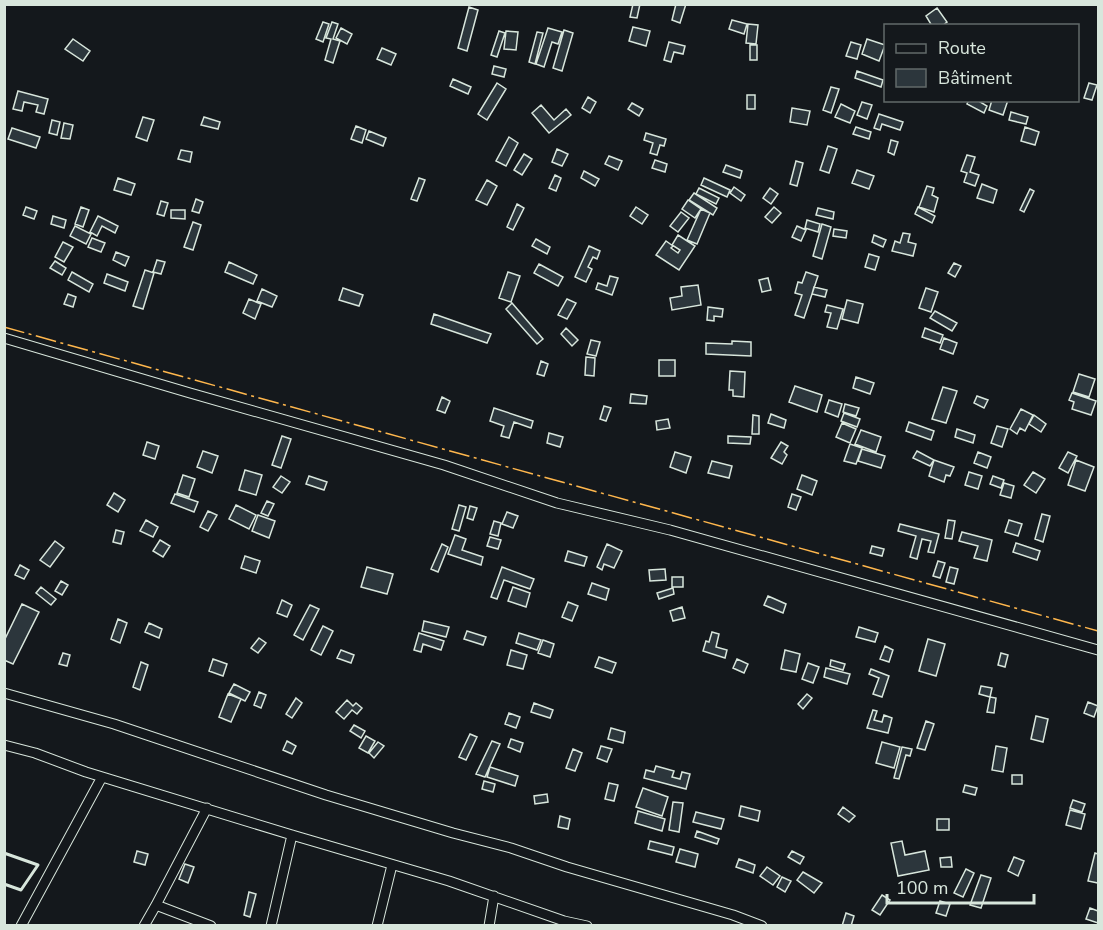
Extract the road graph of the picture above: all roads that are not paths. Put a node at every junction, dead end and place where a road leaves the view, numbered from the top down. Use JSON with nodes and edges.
{"nodes":[{"id":1,"x":4,"y":338,"type":"edge"},
{"id":2,"x":1098,"y":650,"type":"edge"},
{"id":3,"x":4,"y":693,"type":"edge"},
{"id":4,"x":4,"y":745,"type":"edge"},
{"id":5,"x":102,"y":777,"type":"junction"},
{"id":6,"x":207,"y":808,"type":"junction"},
{"id":7,"x":292,"y":835,"type":"junction"},
{"id":8,"x":392,"y":865,"type":"junction"},
{"id":9,"x":495,"y":896,"type":"junction"},
{"id":10,"x":156,"y":905,"type":"junction"},
{"id":11,"x":21,"y":926,"type":"edge"},
{"id":12,"x":144,"y":926,"type":"edge"},
{"id":13,"x":211,"y":926,"type":"edge"},
{"id":14,"x":271,"y":926,"type":"edge"},
{"id":15,"x":377,"y":926,"type":"edge"},
{"id":16,"x":489,"y":926,"type":"edge"},
{"id":17,"x":587,"y":926,"type":"edge"},
{"id":18,"x":762,"y":926,"type":"edge"}],
"edges":[{"from":1,"to":2,"type":"street"},
{"from":3,"to":18,"type":"street"},
{"from":4,"to":5,"type":"street"},
{"from":5,"to":6,"type":"street"},
{"from":5,"to":11,"type":"street"},
{"from":6,"to":7,"type":"street"},
{"from":6,"to":10,"type":"street"},
{"from":7,"to":8,"type":"street"},
{"from":7,"to":14,"type":"street"},
{"from":8,"to":9,"type":"street"},
{"from":8,"to":15,"type":"street"},
{"from":9,"to":16,"type":"street"},
{"from":9,"to":17,"type":"street"},
{"from":10,"to":12,"type":"street"},
{"from":10,"to":13,"type":"street"}]}
